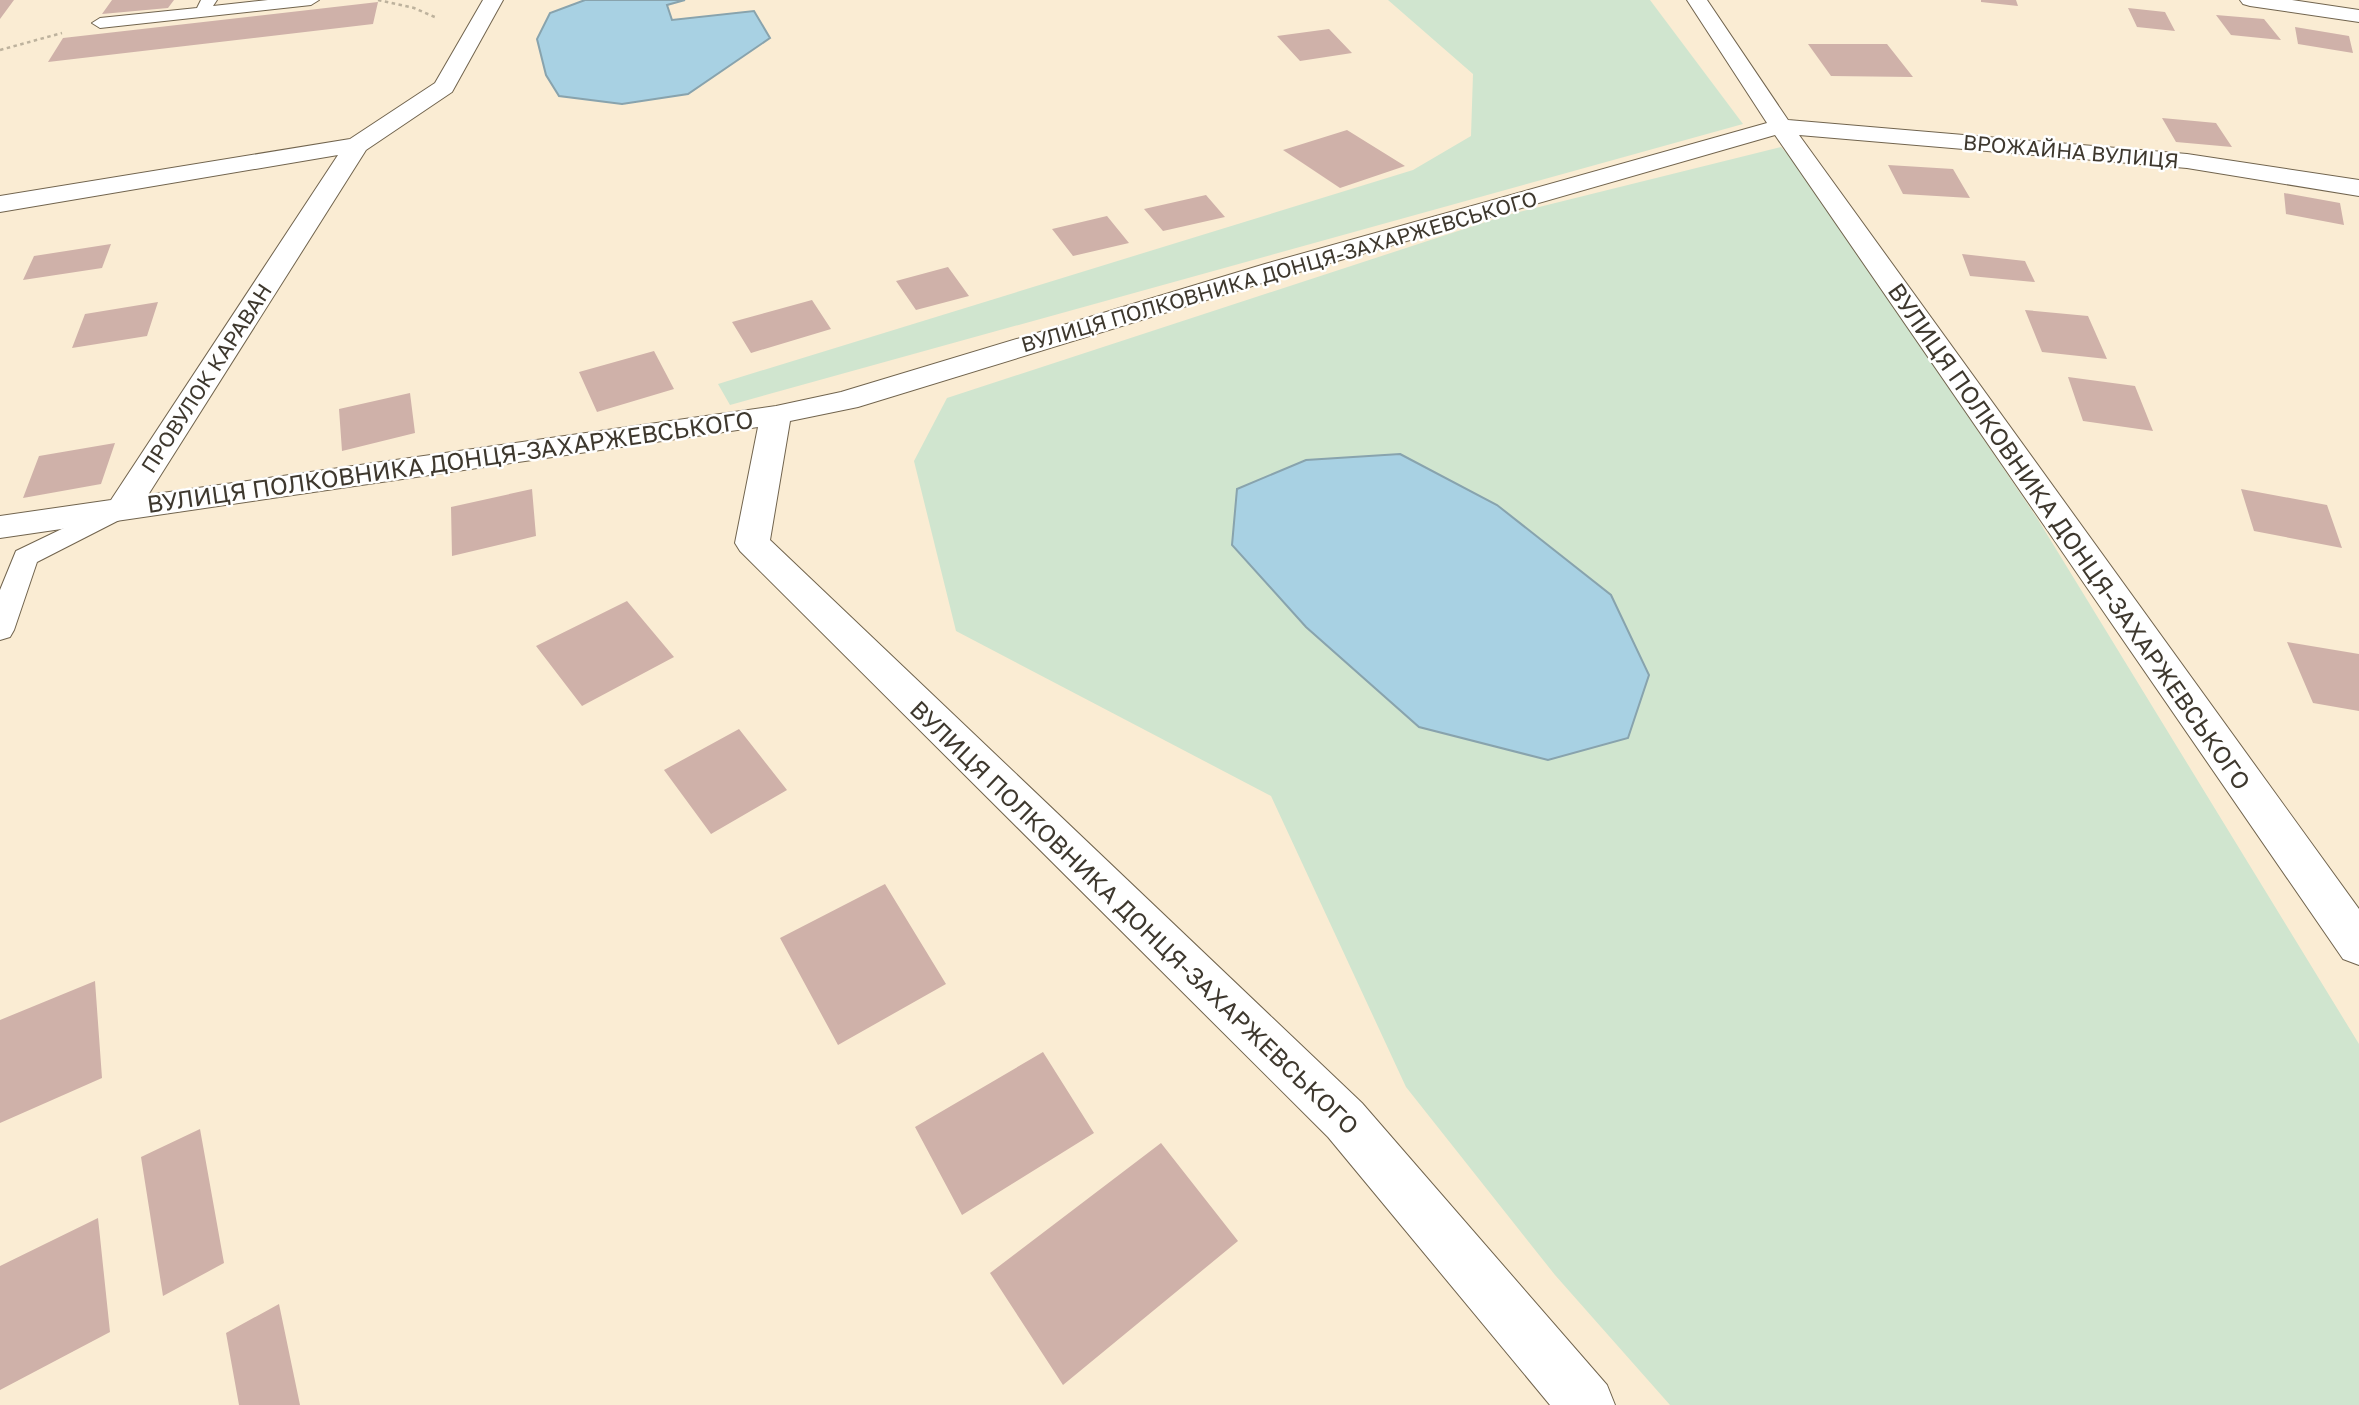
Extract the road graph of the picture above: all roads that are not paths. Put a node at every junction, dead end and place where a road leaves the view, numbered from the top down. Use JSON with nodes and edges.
{"nodes":[{"id":1,"x":311,"y":0,"type":"edge"},
{"id":2,"x":493,"y":0,"type":"edge"},
{"id":3,"x":1697,"y":0,"type":"edge"},
{"id":4,"x":2250,"y":0,"type":"edge"},
{"id":5,"x":205,"y":6,"type":"edge"},
{"id":6,"x":2359,"y":16,"type":"edge"},
{"id":7,"x":100,"y":23,"type":"road end"},
{"id":8,"x":1781,"y":126,"type":"junction"},
{"id":9,"x":357,"y":145,"type":"junction"},
{"id":10,"x":2359,"y":188,"type":"edge"},
{"id":11,"x":0,"y":204,"type":"edge"},
{"id":12,"x":776,"y":415,"type":"junction"},
{"id":13,"x":123,"y":508,"type":"junction"},
{"id":14,"x":0,"y":527,"type":"edge"},
{"id":15,"x":0,"y":629,"type":"edge"},
{"id":16,"x":2359,"y":945,"type":"edge"},
{"id":17,"x":1587,"y":1405,"type":"edge"}],
"edges":[{"from":1,"to":5,"type":"lane"},
{"from":2,"to":9,"type":"street","name":"ПРОВУЛОК КАРАВАН"},
{"from":3,"to":8,"type":"street","name":"ВУЛИЦЯ ПОЛКОВНИКА ДОНЦЯ-ЗАХАРЖЕВСЬКОГО"},
{"from":4,"to":6,"type":"street"},
{"from":5,"to":7,"type":"lane"},
{"from":8,"to":10,"type":"street","name":"ВРОЖАЙНА ВУЛИЦЯ"},
{"from":8,"to":12,"type":"street","name":"ВУЛИЦЯ ПОЛКОВНИКА ДОНЦЯ-ЗАХАРЖЕВСЬКОГО"},
{"from":8,"to":16,"type":"street","name":"ВУЛИЦЯ ПОЛКОВНИКА ДОНЦЯ-ЗАХАРЖЕВСЬКОГО"},
{"from":9,"to":11,"type":"street","name":"ПРОВУЛОК КАРАВАН"},
{"from":9,"to":13,"type":"street","name":"ПРОВУЛОК КАРАВАН"},
{"from":12,"to":13,"type":"street","name":"ВУЛИЦЯ ПОЛКОВНИКА ДОНЦЯ-ЗАХАРЖЕВСЬКОГО"},
{"from":12,"to":17,"type":"street","name":"ВУЛИЦЯ ПОЛКОВНИКА ДОНЦЯ-ЗАХАРЖЕВСЬКОГО"},
{"from":13,"to":14,"type":"street"},
{"from":13,"to":15,"type":"lane"}]}
